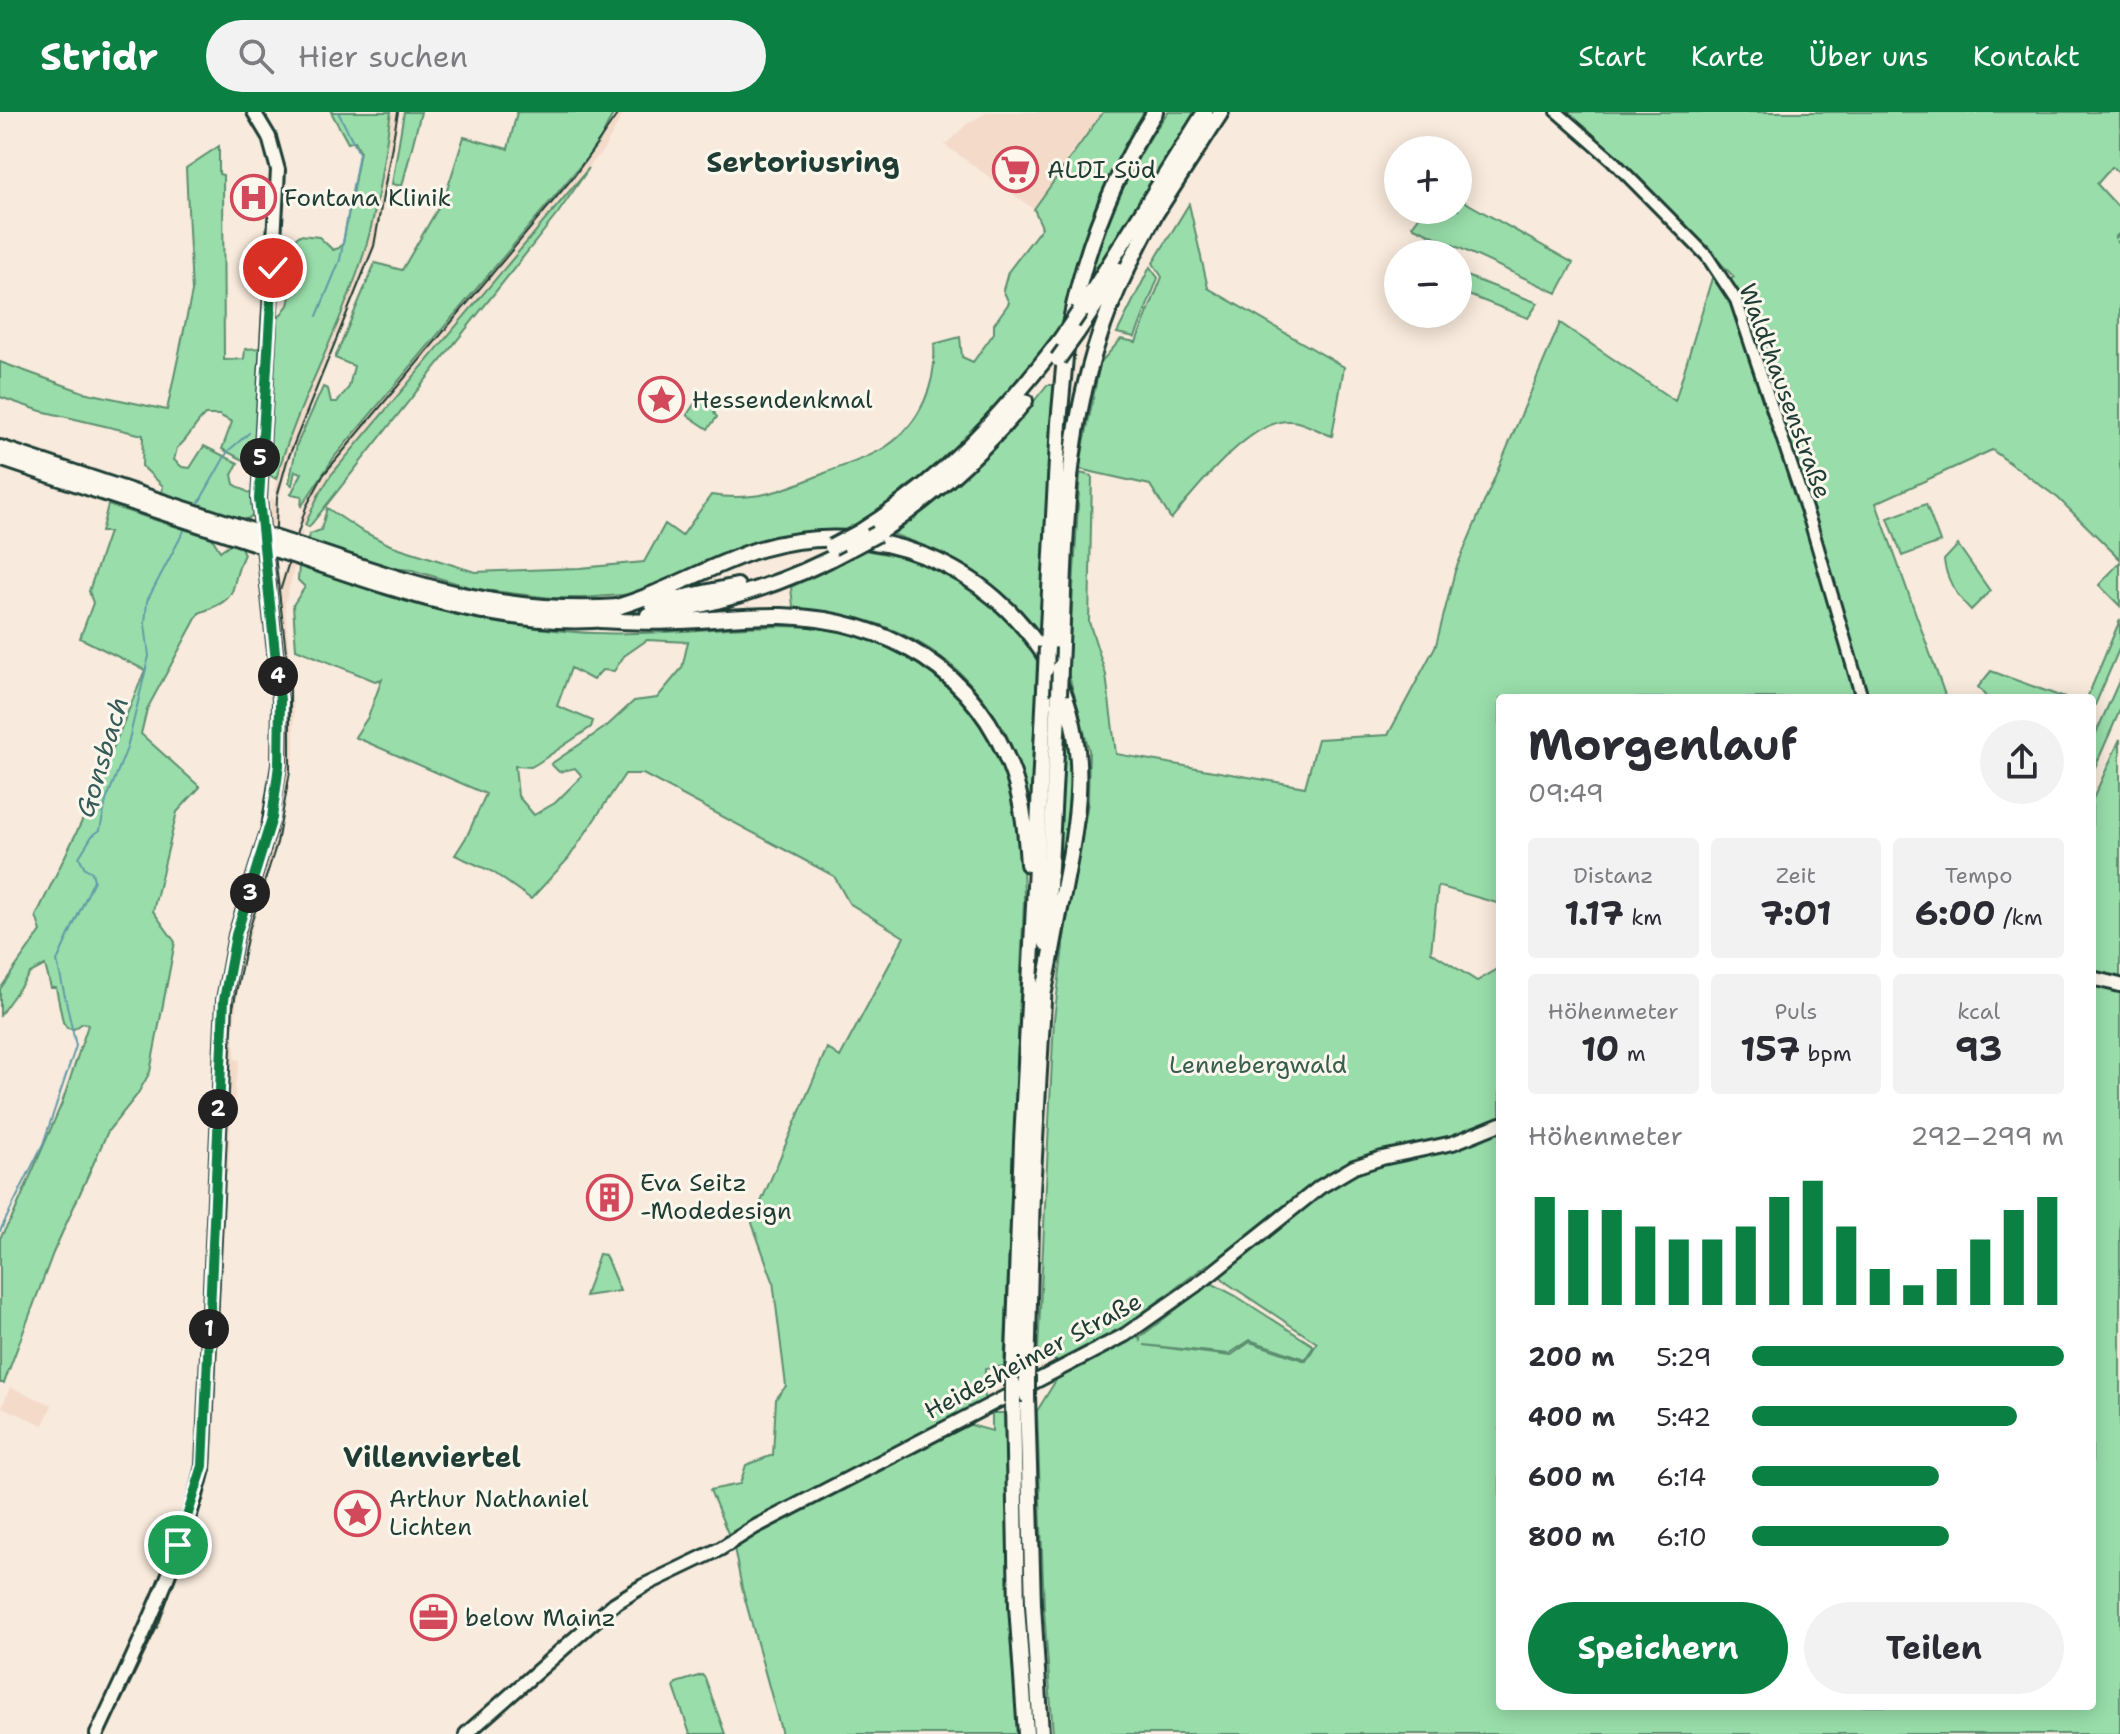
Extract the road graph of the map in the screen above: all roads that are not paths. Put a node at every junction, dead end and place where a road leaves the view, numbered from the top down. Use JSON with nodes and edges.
{"nodes":[{"id":1,"x":254,"y":112,"type":"edge"},
{"id":2,"x":1155,"y":112,"type":"edge"},
{"id":3,"x":1205,"y":112,"type":"edge"},
{"id":4,"x":1221,"y":112,"type":"edge"},
{"id":5,"x":1557,"y":112,"type":"edge"},
{"id":6,"x":1155,"y":214,"type":"junction"},
{"id":7,"x":0,"y":448,"type":"edge"},
{"id":8,"x":0,"y":458,"type":"edge"},
{"id":9,"x":151,"y":503,"type":"junction"},
{"id":10,"x":310,"y":555,"type":"junction"},
{"id":11,"x":613,"y":608,"type":"junction"},
{"id":12,"x":599,"y":620,"type":"junction"},
{"id":13,"x":1053,"y":668,"type":"junction"},
{"id":14,"x":1861,"y":694,"type":"edge"},
{"id":15,"x":1033,"y":928,"type":"junction"},
{"id":16,"x":2096,"y":979,"type":"edge"},
{"id":17,"x":2120,"y":985,"type":"edge"},
{"id":18,"x":1044,"y":991,"type":"junction"},
{"id":19,"x":1496,"y":1126,"type":"edge"},
{"id":20,"x":1020,"y":1399,"type":"junction"},
{"id":21,"x":97,"y":1734,"type":"edge"},
{"id":22,"x":466,"y":1734,"type":"edge"},
{"id":23,"x":1026,"y":1734,"type":"edge"},
{"id":24,"x":1041,"y":1734,"type":"edge"}],
"edges":[{"from":1,"to":21,"type":"main road"},
{"from":2,"to":13,"type":"highway","bridge":true},
{"from":3,"to":11,"type":"highway","bridge":true},
{"from":4,"to":6,"type":"highway"},
{"from":5,"to":14,"type":"street","name":"Waldthausenstraße"},
{"from":6,"to":12,"type":"highway","bridge":true},
{"from":6,"to":13,"type":"highway"},
{"from":7,"to":9,"type":"highway"},
{"from":8,"to":9,"type":"highway"},
{"from":9,"to":10,"type":"highway","bridge":true},
{"from":10,"to":11,"type":"highway"},
{"from":10,"to":12,"type":"highway"},
{"from":11,"to":18,"type":"highway"},
{"from":12,"to":15,"type":"highway"},
{"from":13,"to":15,"type":"highway"},
{"from":13,"to":18,"type":"highway","bridge":true},
{"from":15,"to":20,"type":"highway","bridge":true},
{"from":16,"to":17,"type":"main road"},
{"from":18,"to":20,"type":"highway","bridge":true},
{"from":19,"to":22,"type":"main road","name":"Heidesheimer Straße"},
{"from":20,"to":23,"type":"highway"},
{"from":20,"to":24,"type":"highway"}]}
